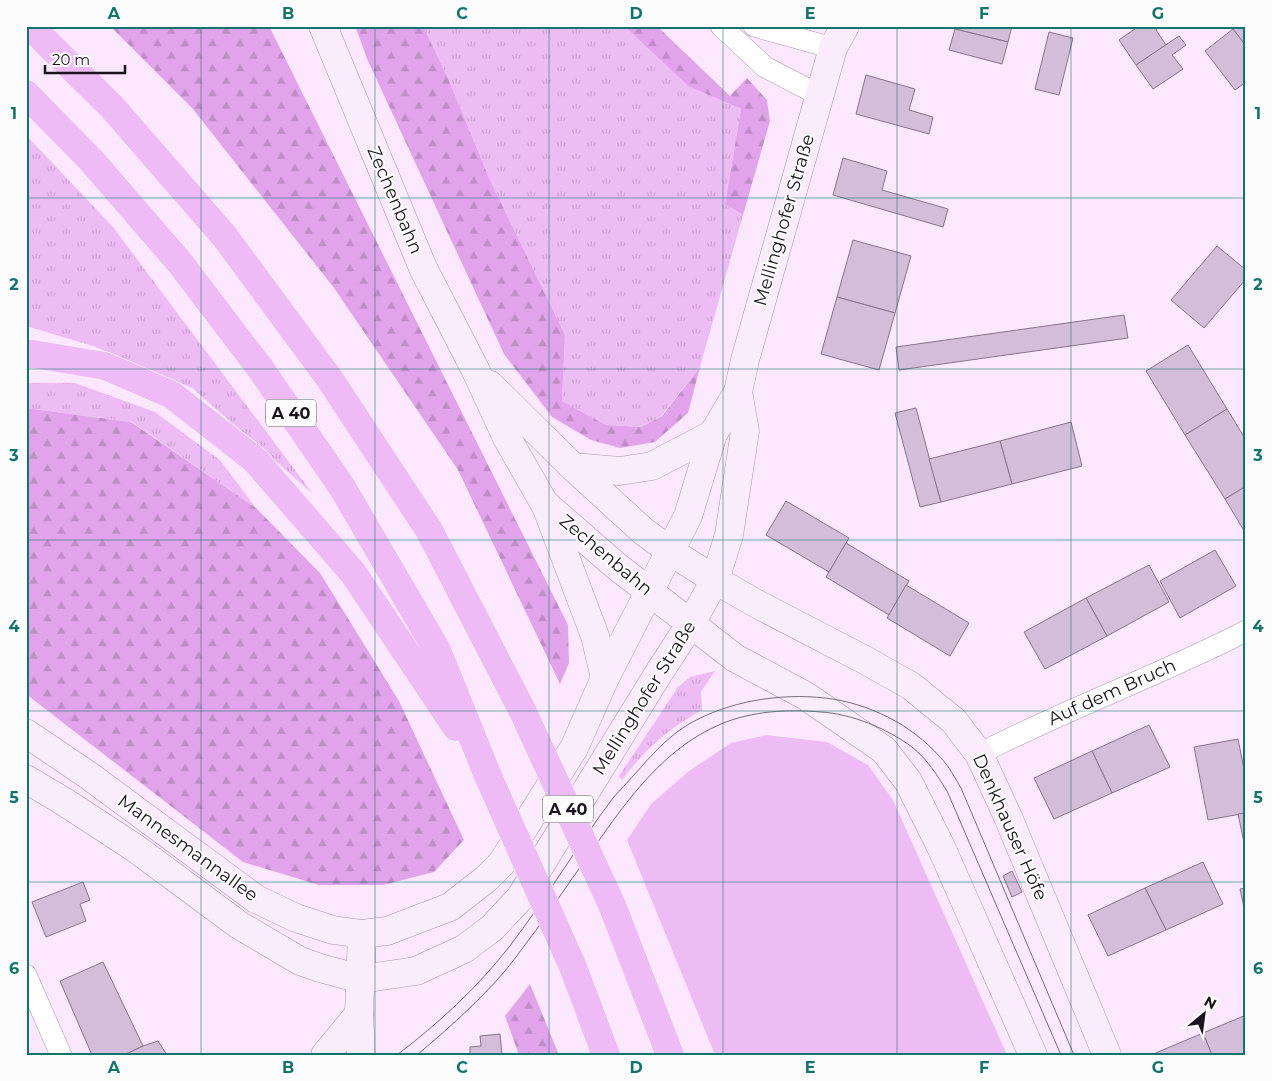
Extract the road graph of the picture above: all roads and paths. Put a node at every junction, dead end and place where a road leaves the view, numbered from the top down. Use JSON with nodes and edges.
{"nodes":[{"id":1,"x":30,"y":26,"type":"edge"},
{"id":2,"x":323,"y":26,"type":"edge"},
{"id":3,"x":721,"y":26,"type":"edge"},
{"id":4,"x":754,"y":26,"type":"edge"},
{"id":5,"x":836,"y":33,"type":"edge"},
{"id":6,"x":26,"y":94,"type":"edge"},
{"id":7,"x":819,"y":95,"type":"junction"},
{"id":8,"x":26,"y":354,"type":"edge"},
{"id":9,"x":476,"y":371,"type":"junction"},
{"id":10,"x":738,"y":392,"type":"junction"},
{"id":11,"x":713,"y":434,"type":"junction"},
{"id":12,"x":572,"y":467,"type":"junction"},
{"id":13,"x":544,"y":502,"type":"junction"},
{"id":14,"x":670,"y":551,"type":"junction"},
{"id":15,"x":715,"y":580,"type":"junction"},
{"id":16,"x":650,"y":592,"type":"junction"},
{"id":17,"x":690,"y":625,"type":"junction"},
{"id":18,"x":1246,"y":631,"type":"edge"},
{"id":19,"x":605,"y":678,"type":"junction"},
{"id":20,"x":26,"y":733,"type":"edge"},
{"id":21,"x":979,"y":754,"type":"junction"},
{"id":22,"x":488,"y":776,"type":"junction"},
{"id":23,"x":26,"y":780,"type":"edge"},
{"id":24,"x":362,"y":934,"type":"junction"},
{"id":25,"x":26,"y":975,"type":"edge"},
{"id":26,"x":361,"y":979,"type":"junction"},
{"id":27,"x":359,"y":1014,"type":"junction"},
{"id":28,"x":61,"y":1055,"type":"edge"},
{"id":29,"x":325,"y":1055,"type":"edge"},
{"id":30,"x":361,"y":1055,"type":"edge"},
{"id":31,"x":606,"y":1055,"type":"edge"},
{"id":32,"x":670,"y":1055,"type":"edge"},
{"id":33,"x":1033,"y":1055,"type":"edge"},
{"id":34,"x":1108,"y":1055,"type":"edge"}],
"edges":[{"from":1,"to":32,"type":"highway","number":"A 40","bridge":true},
{"from":2,"to":9,"type":"main road","name":"Zechenbahn"},
{"from":3,"to":7,"type":"street"},
{"from":4,"to":5,"type":"street"},
{"from":5,"to":7,"type":"main road","name":"Mellinghofer Straße"},
{"from":6,"to":22,"type":"highway","number":"A 40"},
{"from":7,"to":10,"type":"main road","name":"Mellinghofer Straße"},
{"from":8,"to":22,"type":"highway"},
{"from":9,"to":12,"type":"main road","name":"Zechenbahn"},
{"from":9,"to":13,"type":"main road","name":"Zechenbahn"},
{"from":10,"to":11,"type":"main road","name":"Mellinghofer Straße"},
{"from":10,"to":15,"type":"main road","name":"Mellinghofer Straße"},
{"from":11,"to":12,"type":"main road"},
{"from":11,"to":14,"type":"main road","name":"Mellinghofer Straße"},
{"from":12,"to":14,"type":"main road","name":"Zechenbahn"},
{"from":13,"to":16,"type":"main road","name":"Zechenbahn"},
{"from":13,"to":19,"type":"main road"},
{"from":14,"to":15,"type":"main road","name":"Zechenbahn"},
{"from":14,"to":16,"type":"main road","name":"Mellinghofer Straße"},
{"from":15,"to":17,"type":"main road","name":"Mellinghofer Straße"},
{"from":15,"to":21,"type":"main road","name":"Denkhauser Höfe"},
{"from":16,"to":17,"type":"main road","name":"Zechenbahn"},
{"from":16,"to":19,"type":"main road","name":"Mellinghofer Straße"},
{"from":17,"to":26,"type":"main road","name":"Mellinghofer Straße"},
{"from":17,"to":33,"type":"main road"},
{"from":18,"to":21,"type":"street","name":"Auf dem Bruch"},
{"from":19,"to":24,"type":"main road","name":"Mellinghofer Straße"},
{"from":20,"to":24,"type":"main road","name":"Mannesmannallee"},
{"from":21,"to":34,"type":"main road","name":"Denkhauser Höfe"},
{"from":22,"to":31,"type":"highway","number":"A 40","bridge":true},
{"from":23,"to":26,"type":"main road","name":"Mannesmannallee"},
{"from":24,"to":26,"type":"main road"},
{"from":25,"to":28,"type":"street"},
{"from":26,"to":27,"type":"main road"},
{"from":27,"to":29,"type":"main road"},
{"from":27,"to":30,"type":"main road"}]}
